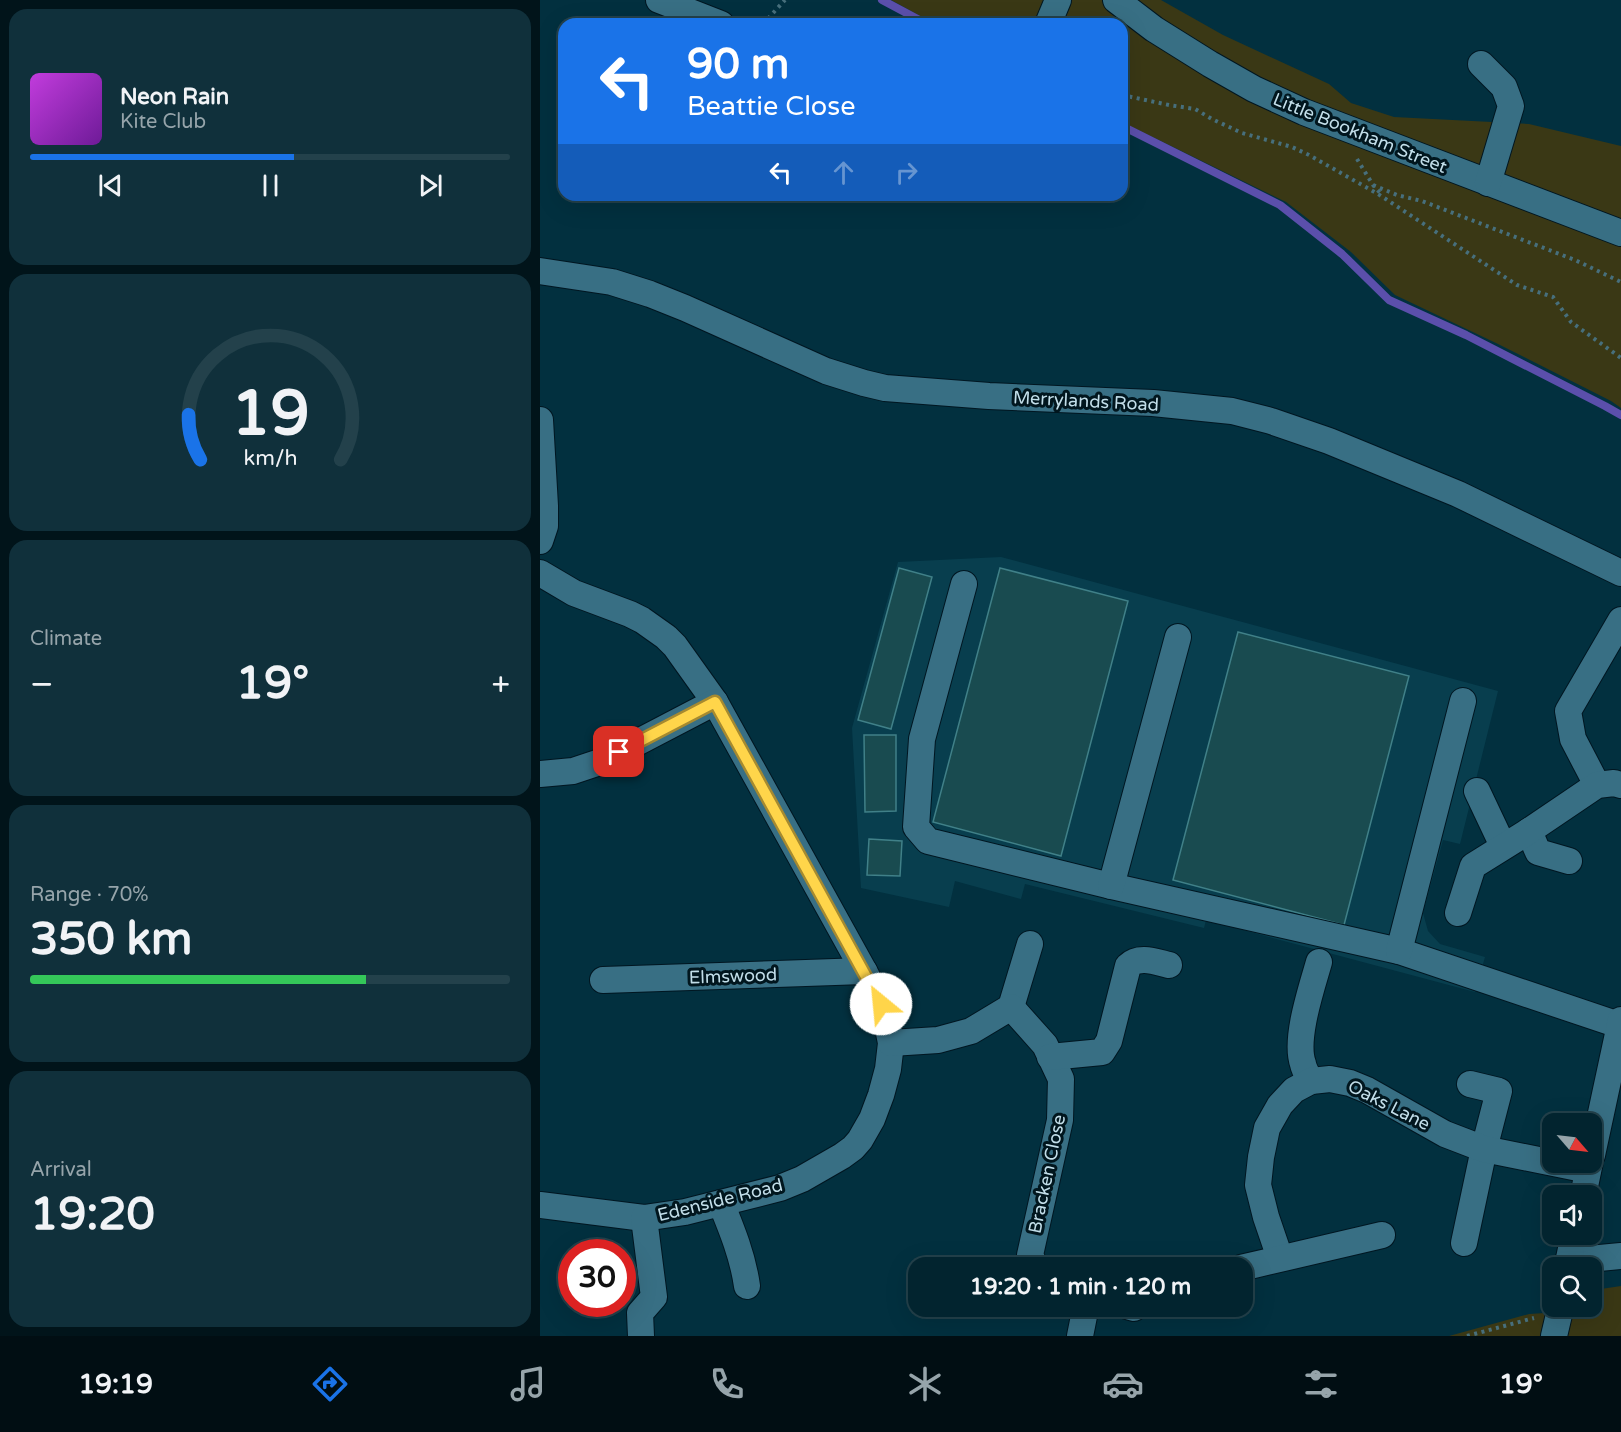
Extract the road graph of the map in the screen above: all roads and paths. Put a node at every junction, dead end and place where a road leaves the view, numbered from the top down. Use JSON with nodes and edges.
{"nodes":[{"id":1,"x":659,"y":0,"type":"edge"},
{"id":2,"x":784,"y":0,"type":"edge"},
{"id":3,"x":1058,"y":0,"type":"edge"},
{"id":4,"x":1116,"y":0,"type":"edge"},
{"id":5,"x":706,"y":18,"type":"edge"},
{"id":6,"x":769,"y":18,"type":"edge"},
{"id":7,"x":1050,"y":18,"type":"edge"},
{"id":8,"x":1481,"y":64,"type":"dead end"},
{"id":9,"x":1128,"y":96,"type":"edge"},
{"id":10,"x":1355,"y":156,"type":"dead end"},
{"id":11,"x":1488,"y":183,"type":"junction"},
{"id":12,"x":1373,"y":185,"type":"junction"},
{"id":13,"x":1389,"y":202,"type":"junction"},
{"id":14,"x":1621,"y":233,"type":"edge"},
{"id":15,"x":540,"y":271,"type":"edge"},
{"id":16,"x":1621,"y":282,"type":"edge"},
{"id":17,"x":1621,"y":358,"type":"edge"},
{"id":18,"x":540,"y":420,"type":"edge"},
{"id":19,"x":540,"y":541,"type":"edge"},
{"id":20,"x":540,"y":573,"type":"edge"},
{"id":21,"x":1621,"y":573,"type":"edge"},
{"id":22,"x":964,"y":584,"type":"dead end"},
{"id":23,"x":1621,"y":620,"type":"edge"},
{"id":24,"x":1178,"y":637,"type":"dead end"},
{"id":25,"x":1463,"y":701,"type":"dead end"},
{"id":26,"x":715,"y":702,"type":"junction"},
{"id":27,"x":540,"y":774,"type":"edge"},
{"id":28,"x":1609,"y":785,"type":"edge"},
{"id":29,"x":1477,"y":791,"type":"dead end"},
{"id":30,"x":1529,"y":831,"type":"junction"},
{"id":31,"x":1503,"y":846,"type":"junction"},
{"id":32,"x":1569,"y":861,"type":"dead end"},
{"id":33,"x":1111,"y":886,"type":"junction"},
{"id":34,"x":1458,"y":913,"type":"dead end"},
{"id":35,"x":1030,"y":944,"type":"dead end"},
{"id":36,"x":1398,"y":951,"type":"junction"},
{"id":37,"x":1319,"y":962,"type":"dead end"},
{"id":38,"x":1170,"y":965,"type":"dead end"},
{"id":39,"x":864,"y":971,"type":"junction"},
{"id":40,"x":603,"y":980,"type":"dead end"},
{"id":41,"x":1011,"y":1007,"type":"junction"},
{"id":42,"x":1620,"y":1023,"type":"edge"},
{"id":43,"x":891,"y":1043,"type":"junction"},
{"id":44,"x":1050,"y":1057,"type":"junction"},
{"id":45,"x":1311,"y":1081,"type":"junction"},
{"id":46,"x":1470,"y":1084,"type":"dead end"},
{"id":47,"x":1601,"y":1113,"type":"edge"},
{"id":48,"x":1484,"y":1149,"type":"junction"},
{"id":49,"x":1542,"y":1157,"type":"edge"},
{"id":50,"x":722,"y":1203,"type":"junction"},
{"id":51,"x":540,"y":1205,"type":"edge"},
{"id":52,"x":644,"y":1218,"type":"junction"},
{"id":53,"x":1382,"y":1235,"type":"dead end"},
{"id":54,"x":1464,"y":1243,"type":"dead end"},
{"id":55,"x":1620,"y":1254,"type":"edge"},
{"id":56,"x":1031,"y":1257,"type":"edge"},
{"id":57,"x":1602,"y":1257,"type":"edge"},
{"id":58,"x":1280,"y":1258,"type":"junction"},
{"id":59,"x":1253,"y":1265,"type":"edge"},
{"id":60,"x":747,"y":1286,"type":"dead end"},
{"id":61,"x":1542,"y":1315,"type":"edge"},
{"id":62,"x":1084,"y":1317,"type":"edge"},
{"id":63,"x":1559,"y":1317,"type":"edge"},
{"id":64,"x":1485,"y":1333,"type":"edge"},
{"id":65,"x":640,"y":1336,"type":"edge"},
{"id":66,"x":1080,"y":1336,"type":"edge"},
{"id":67,"x":1467,"y":1336,"type":"edge"},
{"id":68,"x":1554,"y":1336,"type":"edge"}],
"edges":[{"from":1,"to":5,"type":"street"},
{"from":2,"to":6,"type":"path"},
{"from":3,"to":7,"type":"street"},
{"from":4,"to":11,"type":"street","name":"Little Bookham Street"},
{"from":8,"to":11,"type":"street"},
{"from":9,"to":13,"type":"path"},
{"from":10,"to":12,"type":"path"},
{"from":11,"to":14,"type":"street","name":"Little Bookham Street"},
{"from":12,"to":13,"type":"path"},
{"from":12,"to":16,"type":"path"},
{"from":13,"to":17,"type":"path"},
{"from":15,"to":21,"type":"street","name":"Merrylands Road"},
{"from":18,"to":19,"type":"street"},
{"from":20,"to":26,"type":"street","name":"Edenside Road"},
{"from":22,"to":33,"type":"street"},
{"from":23,"to":28,"type":"street"},
{"from":24,"to":33,"type":"street"},
{"from":25,"to":36,"type":"street"},
{"from":26,"to":27,"type":"street"},
{"from":26,"to":39,"type":"street","name":"Edenside Road"},
{"from":28,"to":30,"type":"street"},
{"from":29,"to":31,"type":"street"},
{"from":30,"to":31,"type":"street"},
{"from":30,"to":32,"type":"street"},
{"from":31,"to":34,"type":"street"},
{"from":33,"to":36,"type":"street"},
{"from":35,"to":41,"type":"street"},
{"from":36,"to":42,"type":"street"},
{"from":37,"to":45,"type":"street"},
{"from":38,"to":44,"type":"street"},
{"from":39,"to":40,"type":"street","name":"Elmswood"},
{"from":39,"to":43,"type":"street","name":"Edenside Road"},
{"from":41,"to":43,"type":"street"},
{"from":41,"to":44,"type":"street","name":"Bracken Close"},
{"from":42,"to":47,"type":"street"},
{"from":43,"to":50,"type":"street","name":"Edenside Road"},
{"from":44,"to":56,"type":"street","name":"Bracken Close"},
{"from":45,"to":48,"type":"street","name":"Oaks Lane"},
{"from":45,"to":58,"type":"street"},
{"from":46,"to":48,"type":"street"},
{"from":48,"to":49,"type":"street","name":"Oaks Lane"},
{"from":48,"to":54,"type":"street"},
{"from":50,"to":52,"type":"street","name":"Edenside Road"},
{"from":50,"to":60,"type":"street"},
{"from":51,"to":52,"type":"street","name":"Edenside Road"},
{"from":52,"to":65,"type":"street"},
{"from":53,"to":58,"type":"street"},
{"from":55,"to":57,"type":"street"},
{"from":58,"to":59,"type":"street"},
{"from":61,"to":64,"type":"path"},
{"from":62,"to":66,"type":"street"},
{"from":63,"to":68,"type":"street"},
{"from":64,"to":67,"type":"path"}]}
